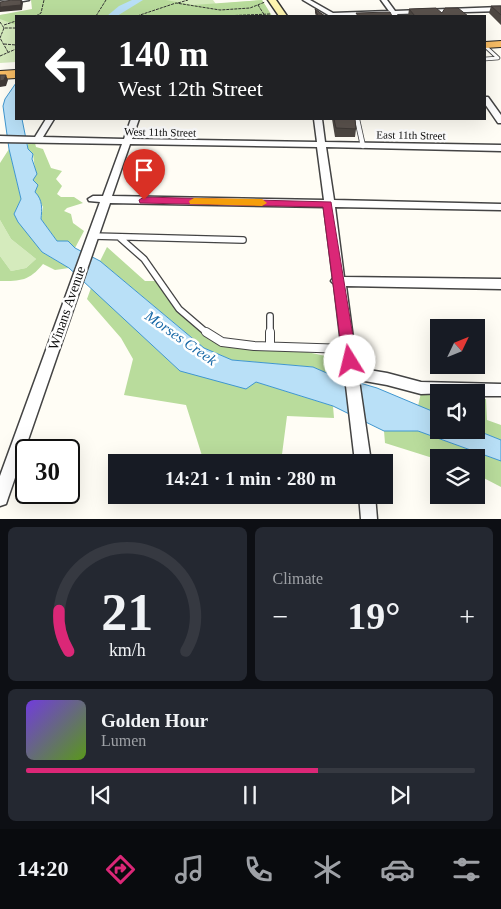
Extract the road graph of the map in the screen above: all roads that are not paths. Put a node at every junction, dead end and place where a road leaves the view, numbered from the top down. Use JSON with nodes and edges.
{"nodes":[{"id":1,"x":26,"y":0,"type":"edge"},
{"id":2,"x":306,"y":0,"type":"edge"},
{"id":3,"x":384,"y":0,"type":"edge"},
{"id":4,"x":269,"y":1,"type":"edge"},
{"id":5,"x":0,"y":3,"type":"edge"},
{"id":6,"x":501,"y":9,"type":"edge"},
{"id":7,"x":460,"y":11,"type":"junction"},
{"id":8,"x":394,"y":14,"type":"edge"},
{"id":9,"x":438,"y":14,"type":"edge"},
{"id":10,"x":278,"y":15,"type":"edge"},
{"id":11,"x":333,"y":15,"type":"edge"},
{"id":12,"x":464,"y":15,"type":"edge"},
{"id":13,"x":501,"y":39,"type":"edge"},
{"id":14,"x":486,"y":44,"type":"edge"},
{"id":15,"x":486,"y":44,"type":"edge"},
{"id":16,"x":501,"y":44,"type":"edge"},
{"id":17,"x":486,"y":45,"type":"edge"},
{"id":18,"x":486,"y":60,"type":"edge"},
{"id":19,"x":486,"y":101,"type":"edge"},
{"id":20,"x":501,"y":102,"type":"edge"},
{"id":21,"x":49,"y":120,"type":"edge"},
{"id":22,"x":135,"y":120,"type":"edge"},
{"id":23,"x":318,"y":120,"type":"edge"},
{"id":24,"x":357,"y":120,"type":"edge"},
{"id":25,"x":501,"y":121,"type":"edge"},
{"id":26,"x":3,"y":139,"type":"edge"},
{"id":27,"x":33,"y":139,"type":"junction"},
{"id":28,"x":126,"y":142,"type":"junction"},
{"id":29,"x":320,"y":145,"type":"junction"},
{"id":30,"x":363,"y":146,"type":"junction"},
{"id":31,"x":501,"y":148,"type":"edge"},
{"id":32,"x":93,"y":199,"type":"dead end"},
{"id":33,"x":107,"y":200,"type":"junction"},
{"id":34,"x":328,"y":204,"type":"junction"},
{"id":35,"x":501,"y":207,"type":"edge"},
{"id":36,"x":93,"y":236,"type":"junction"},
{"id":37,"x":119,"y":237,"type":"junction"},
{"id":38,"x":243,"y":240,"type":"dead end"},
{"id":39,"x":338,"y":281,"type":"junction"},
{"id":40,"x":501,"y":284,"type":"edge"},
{"id":41,"x":270,"y":316,"type":"dead end"},
{"id":42,"x":270,"y":346,"type":"junction"},
{"id":43,"x":348,"y":349,"type":"junction"},
{"id":44,"x":352,"y":375,"type":"junction"},
{"id":45,"x":501,"y":390,"type":"edge"},
{"id":46,"x":362,"y":454,"type":"edge"},
{"id":47,"x":0,"y":498,"type":"edge"},
{"id":48,"x":367,"y":504,"type":"edge"},
{"id":49,"x":369,"y":519,"type":"edge"}],
"edges":[{"from":1,"to":5,"type":"street"},
{"from":2,"to":11,"type":"street"},
{"from":3,"to":8,"type":"street"},
{"from":4,"to":10,"type":"main road"},
{"from":6,"to":7,"type":"street"},
{"from":7,"to":9,"type":"street"},
{"from":7,"to":12,"type":"lane"},
{"from":8,"to":9,"type":"street"},
{"from":8,"to":11,"type":"street"},
{"from":13,"to":14,"type":"highway"},
{"from":15,"to":16,"type":"highway"},
{"from":17,"to":18,"type":"lane"},
{"from":19,"to":20,"type":"street"},
{"from":19,"to":25,"type":"street"},
{"from":21,"to":27,"type":"street"},
{"from":22,"to":28,"type":"street","name":"Winans Avenue"},
{"from":23,"to":29,"type":"street"},
{"from":24,"to":30,"type":"lane"},
{"from":26,"to":27,"type":"street","name":"West 11th Street"},
{"from":27,"to":28,"type":"street","name":"West 11th Street"},
{"from":28,"to":29,"type":"street","name":"West 11th Street"},
{"from":28,"to":33,"type":"street","name":"Winans Avenue"},
{"from":29,"to":30,"type":"street","name":"East 11th Street"},
{"from":29,"to":34,"type":"street"},
{"from":30,"to":31,"type":"street","name":"East 11th Street"},
{"from":32,"to":33,"type":"street"},
{"from":33,"to":34,"type":"street"},
{"from":33,"to":36,"type":"street","name":"Winans Avenue"},
{"from":34,"to":35,"type":"street"},
{"from":34,"to":39,"type":"street"},
{"from":36,"to":37,"type":"lane"},
{"from":36,"to":47,"type":"street","name":"Winans Avenue"},
{"from":37,"to":38,"type":"lane"},
{"from":37,"to":42,"type":"lane"},
{"from":39,"to":40,"type":"street"},
{"from":39,"to":43,"type":"street"},
{"from":41,"to":42,"type":"lane"},
{"from":42,"to":43,"type":"lane"},
{"from":43,"to":44,"type":"street"},
{"from":44,"to":45,"type":"street"},
{"from":44,"to":46,"type":"street"},
{"from":48,"to":49,"type":"street"}]}
